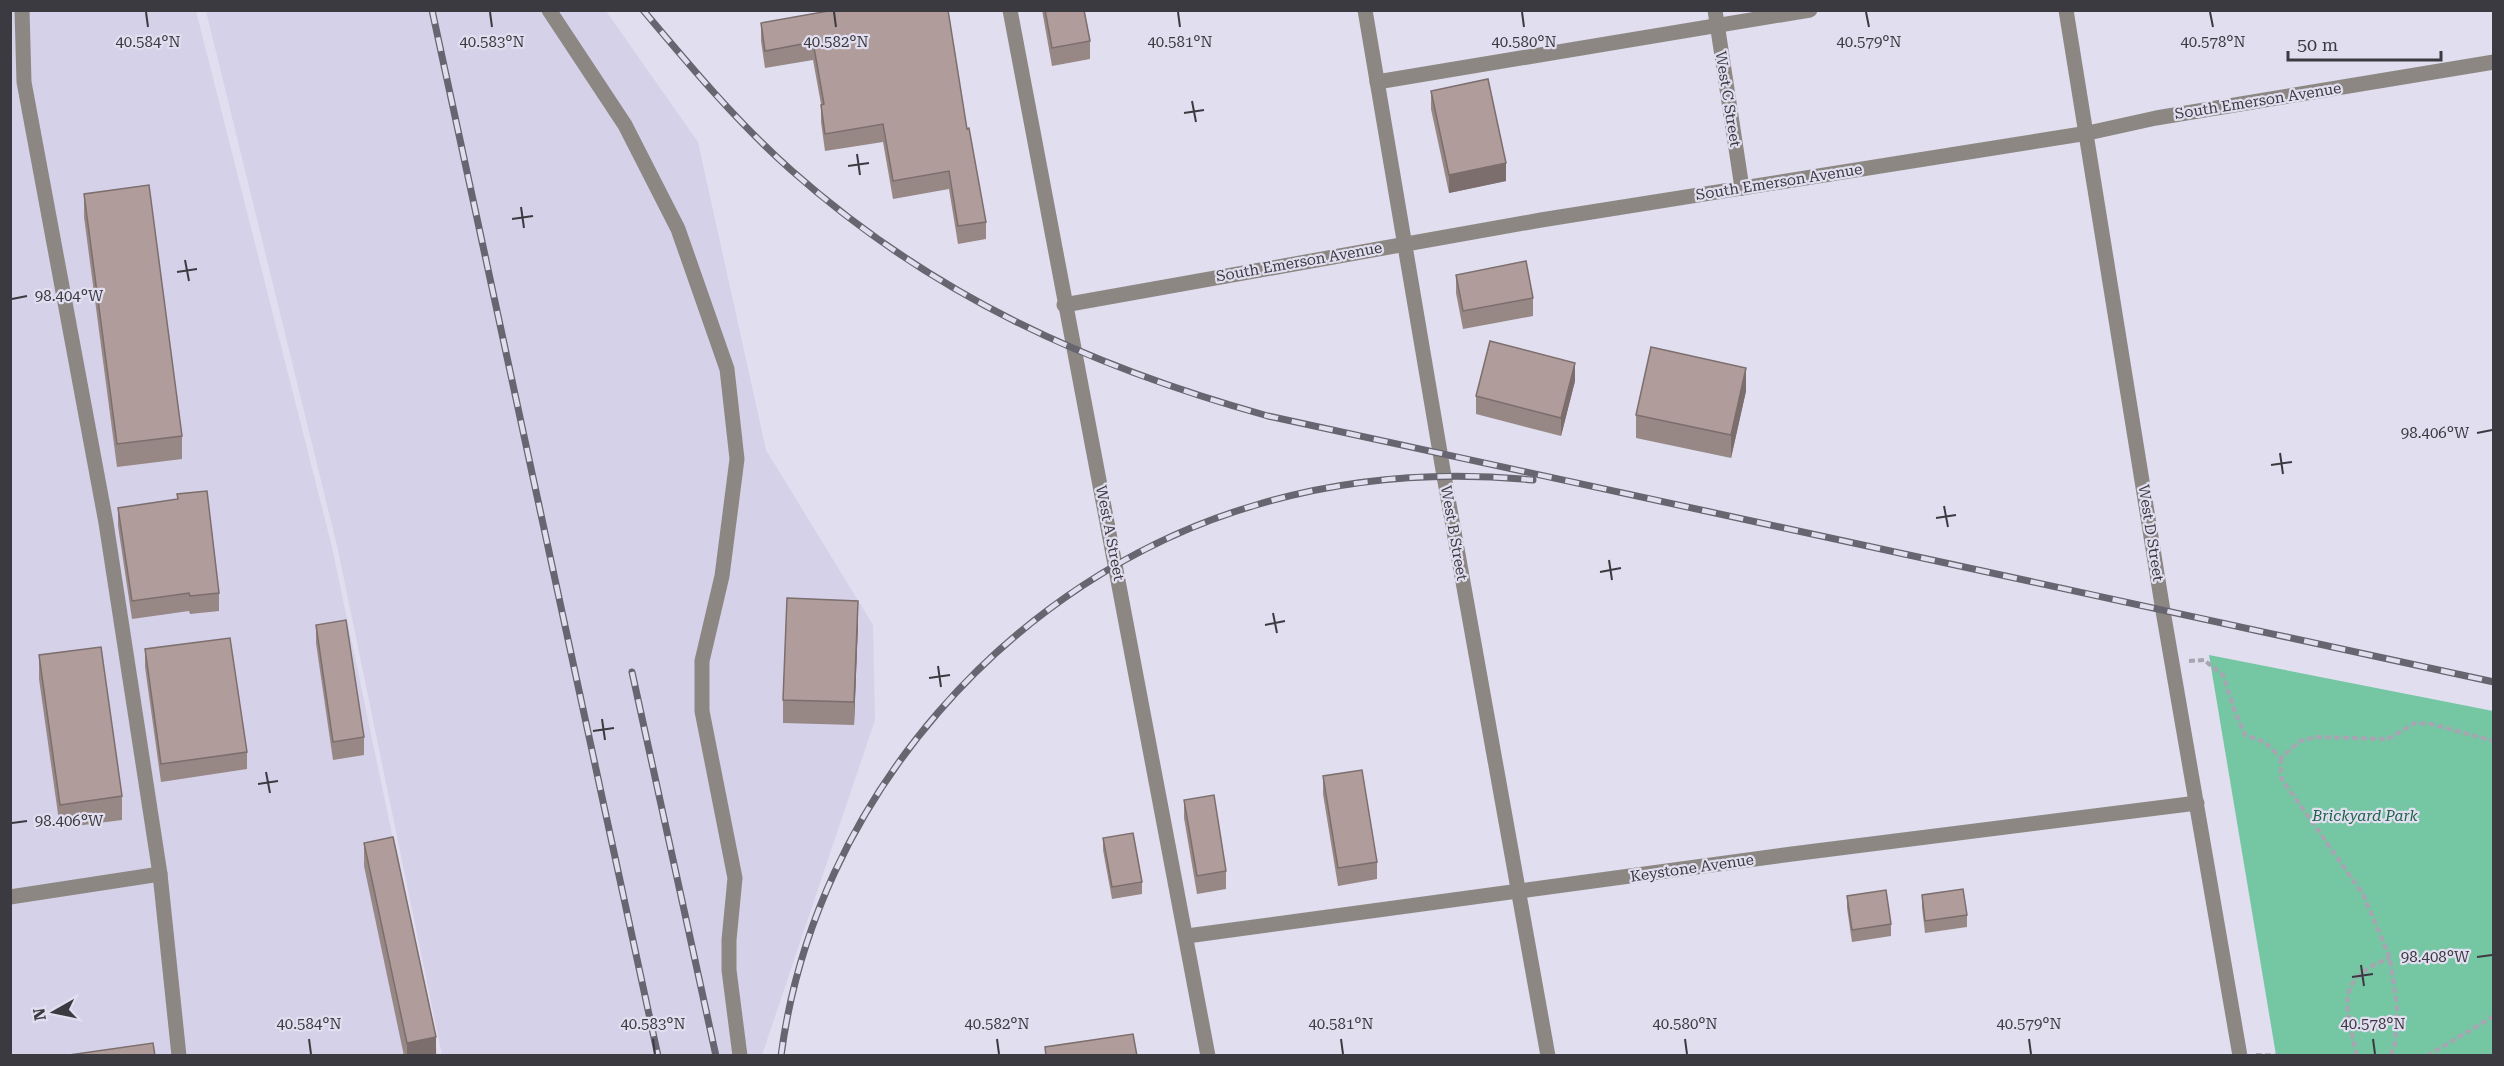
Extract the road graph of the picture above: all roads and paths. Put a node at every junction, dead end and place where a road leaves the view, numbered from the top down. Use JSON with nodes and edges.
{"nodes":[{"id":1,"x":22,"y":10,"type":"edge"},
{"id":2,"x":549,"y":10,"type":"edge"},
{"id":3,"x":1010,"y":10,"type":"edge"},
{"id":4,"x":1365,"y":10,"type":"edge"},
{"id":5,"x":1715,"y":10,"type":"edge"},
{"id":6,"x":1810,"y":10,"type":"edge"},
{"id":7,"x":2066,"y":10,"type":"edge"},
{"id":8,"x":1717,"y":26,"type":"junction"},
{"id":9,"x":2493,"y":62,"type":"edge"},
{"id":10,"x":1377,"y":82,"type":"junction"},
{"id":11,"x":17,"y":83,"type":"edge"},
{"id":12,"x":2088,"y":133,"type":"junction"},
{"id":13,"x":1742,"y":188,"type":"junction"},
{"id":14,"x":1404,"y":243,"type":"junction"},
{"id":15,"x":1064,"y":305,"type":"junction"},
{"id":16,"x":2173,"y":661,"type":"junction"},
{"id":17,"x":2493,"y":741,"type":"edge"},
{"id":18,"x":2281,"y":758,"type":"junction"},
{"id":19,"x":2197,"y":803,"type":"junction"},
{"id":20,"x":160,"y":874,"type":"junction"},
{"id":21,"x":1519,"y":892,"type":"junction"},
{"id":22,"x":10,"y":897,"type":"edge"},
{"id":23,"x":1187,"y":936,"type":"junction"},
{"id":24,"x":2390,"y":958,"type":"junction"},
{"id":25,"x":2493,"y":1016,"type":"edge"},
{"id":26,"x":2253,"y":1055,"type":"edge"},
{"id":27,"x":179,"y":1056,"type":"edge"},
{"id":28,"x":740,"y":1056,"type":"edge"},
{"id":29,"x":1208,"y":1056,"type":"edge"},
{"id":30,"x":1548,"y":1056,"type":"edge"},
{"id":31,"x":2240,"y":1056,"type":"edge"},
{"id":32,"x":2285,"y":1056,"type":"edge"},
{"id":33,"x":2357,"y":1056,"type":"edge"},
{"id":34,"x":2390,"y":1056,"type":"edge"},
{"id":35,"x":2427,"y":1056,"type":"edge"}],
"edges":[{"from":1,"to":11,"type":"street"},
{"from":2,"to":28,"type":"street"},
{"from":3,"to":15,"type":"street","name":"West A Street"},
{"from":4,"to":10,"type":"street","name":"West B Street"},
{"from":5,"to":8,"type":"street","name":"West C Street"},
{"from":6,"to":8,"type":"street"},
{"from":7,"to":12,"type":"street","name":"West D Street"},
{"from":8,"to":10,"type":"street"},
{"from":8,"to":13,"type":"street","name":"West C Street"},
{"from":9,"to":12,"type":"street","name":"South Emerson Avenue"},
{"from":10,"to":14,"type":"street","name":"West B Street"},
{"from":11,"to":20,"type":"street"},
{"from":12,"to":13,"type":"street","name":"South Emerson Avenue"},
{"from":12,"to":16,"type":"street","name":"West D Street"},
{"from":13,"to":14,"type":"street","name":"South Emerson Avenue"},
{"from":14,"to":15,"type":"street","name":"South Emerson Avenue"},
{"from":14,"to":21,"type":"street","name":"West B Street"},
{"from":15,"to":23,"type":"street","name":"West A Street"},
{"from":16,"to":18,"type":"path"},
{"from":16,"to":19,"type":"street","name":"West D Street"},
{"from":17,"to":18,"type":"path"},
{"from":18,"to":24,"type":"path"},
{"from":19,"to":21,"type":"street","name":"Keystone Avenue"},
{"from":19,"to":31,"type":"street","name":"West D Street"},
{"from":20,"to":22,"type":"street"},
{"from":20,"to":27,"type":"street"},
{"from":21,"to":23,"type":"street","name":"Keystone Avenue"},
{"from":21,"to":30,"type":"street","name":"West B Street"},
{"from":23,"to":29,"type":"street","name":"West A Street"},
{"from":24,"to":33,"type":"path"},
{"from":24,"to":34,"type":"path"},
{"from":25,"to":35,"type":"path"},
{"from":26,"to":32,"type":"path"}]}
